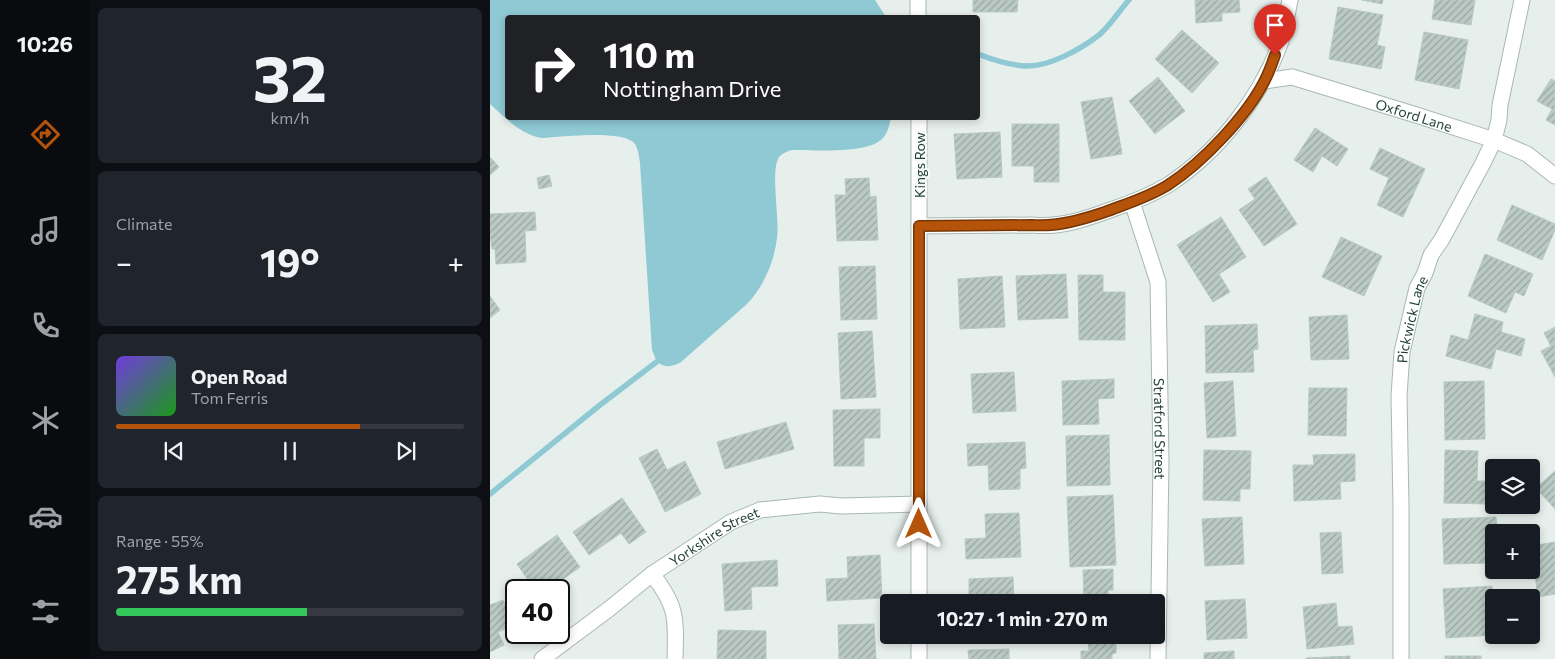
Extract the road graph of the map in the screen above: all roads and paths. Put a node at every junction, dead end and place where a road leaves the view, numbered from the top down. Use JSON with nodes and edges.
{"nodes":[{"id":1,"x":918,"y":0,"type":"edge"},
{"id":2,"x":1290,"y":0,"type":"edge"},
{"id":3,"x":1522,"y":0,"type":"edge"},
{"id":4,"x":918,"y":15,"type":"edge"},
{"id":5,"x":1265,"y":81,"type":"junction"},
{"id":6,"x":919,"y":120,"type":"edge"},
{"id":7,"x":1494,"y":140,"type":"junction"},
{"id":8,"x":1555,"y":176,"type":"edge"},
{"id":9,"x":1132,"y":202,"type":"junction"},
{"id":10,"x":919,"y":226,"type":"junction"},
{"id":11,"x":919,"y":504,"type":"junction"},
{"id":12,"x":652,"y":574,"type":"junction"},
{"id":13,"x":919,"y":594,"type":"edge"},
{"id":14,"x":919,"y":644,"type":"edge"},
{"id":15,"x":542,"y":659,"type":"edge"},
{"id":16,"x":675,"y":659,"type":"edge"},
{"id":17,"x":919,"y":659,"type":"edge"},
{"id":18,"x":1158,"y":659,"type":"edge"},
{"id":19,"x":1401,"y":659,"type":"edge"}],
"edges":[{"from":1,"to":4,"type":"street"},
{"from":2,"to":5,"type":"street"},
{"from":3,"to":7,"type":"street","name":"Pickwick Lane"},
{"from":5,"to":7,"type":"street","name":"Oxford Lane"},
{"from":5,"to":9,"type":"street"},
{"from":6,"to":10,"type":"street","name":"Kings Row"},
{"from":7,"to":8,"type":"street","name":"Oxford Lane"},
{"from":7,"to":19,"type":"street","name":"Pickwick Lane"},
{"from":9,"to":10,"type":"street"},
{"from":9,"to":18,"type":"street","name":"Stratford Street"},
{"from":10,"to":11,"type":"street","name":"Kings Row"},
{"from":11,"to":12,"type":"street","name":"Yorkshire Street"},
{"from":11,"to":13,"type":"street","name":"Kings Row"},
{"from":12,"to":15,"type":"street","name":"Yorkshire Street"},
{"from":12,"to":16,"type":"street"},
{"from":14,"to":17,"type":"street"}]}
